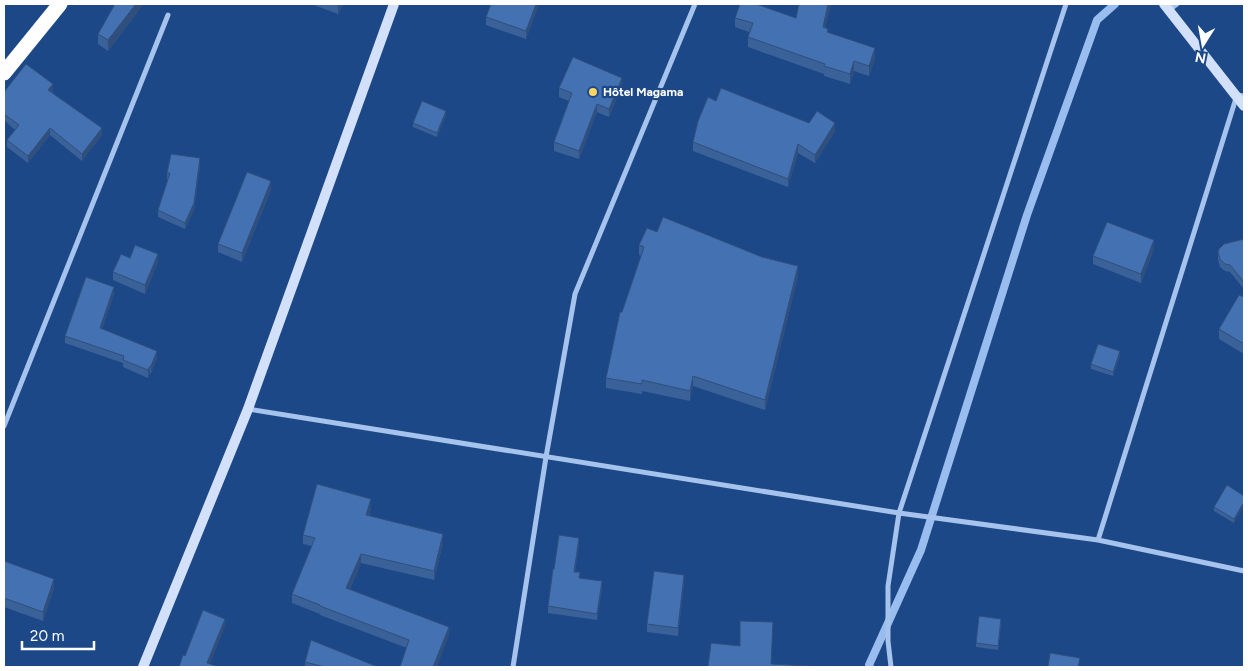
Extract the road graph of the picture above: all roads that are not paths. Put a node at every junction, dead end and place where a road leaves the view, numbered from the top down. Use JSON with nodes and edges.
{"nodes":[{"id":1,"x":60,"y":4,"type":"edge"},
{"id":2,"x":394,"y":4,"type":"edge"},
{"id":3,"x":695,"y":4,"type":"edge"},
{"id":4,"x":1066,"y":4,"type":"edge"},
{"id":5,"x":1170,"y":6,"type":"edge"},
{"id":6,"x":168,"y":14,"type":"dead end"},
{"id":7,"x":4,"y":73,"type":"edge"},
{"id":8,"x":1240,"y":96,"type":"edge"},
{"id":9,"x":1244,"y":106,"type":"edge"},
{"id":10,"x":248,"y":409,"type":"junction"},
{"id":11,"x":4,"y":426,"type":"edge"},
{"id":12,"x":546,"y":457,"type":"junction"},
{"id":13,"x":899,"y":513,"type":"junction"},
{"id":14,"x":1098,"y":540,"type":"junction"},
{"id":15,"x":1244,"y":571,"type":"edge"},
{"id":16,"x":143,"y":667,"type":"edge"},
{"id":17,"x":513,"y":667,"type":"edge"},
{"id":18,"x":891,"y":667,"type":"edge"}],
"edges":[{"from":1,"to":7,"type":"highway"},
{"from":2,"to":10,"type":"street"},
{"from":3,"to":12,"type":"street"},
{"from":4,"to":13,"type":"street"},
{"from":5,"to":8,"type":"street"},
{"from":6,"to":11,"type":"street"},
{"from":8,"to":9,"type":"street"},
{"from":8,"to":14,"type":"street"},
{"from":10,"to":12,"type":"street"},
{"from":10,"to":16,"type":"street"},
{"from":12,"to":13,"type":"street"},
{"from":12,"to":17,"type":"street"},
{"from":13,"to":14,"type":"street"},
{"from":13,"to":18,"type":"street"},
{"from":14,"to":15,"type":"street"}]}
